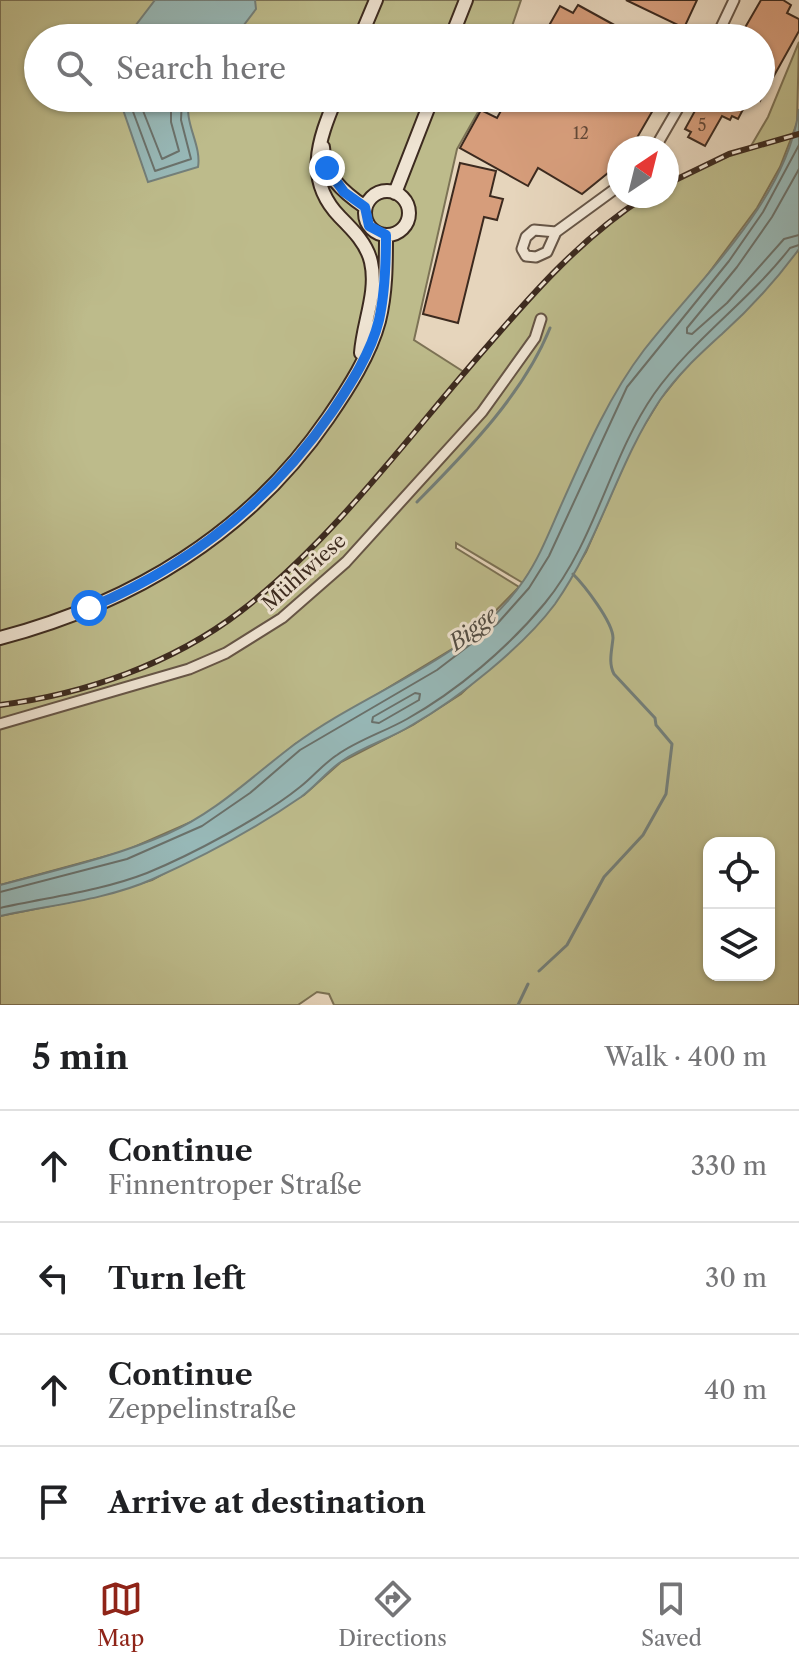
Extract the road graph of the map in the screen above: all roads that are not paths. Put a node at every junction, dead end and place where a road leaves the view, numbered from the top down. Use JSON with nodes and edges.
{"nodes":[{"id":1,"x":376,"y":0,"type":"edge"},
{"id":2,"x":466,"y":0,"type":"edge"},
{"id":3,"x":734,"y":0,"type":"edge"},
{"id":4,"x":366,"y":24,"type":"edge"},
{"id":5,"x":457,"y":24,"type":"edge"},
{"id":6,"x":723,"y":24,"type":"edge"},
{"id":7,"x":332,"y":112,"type":"edge"},
{"id":8,"x":427,"y":112,"type":"edge"},
{"id":9,"x":676,"y":112,"type":"edge"},
{"id":10,"x":662,"y":136,"type":"edge"},
{"id":11,"x":323,"y":140,"type":"junction"},
{"id":12,"x":395,"y":193,"type":"junction"},
{"id":13,"x":607,"y":195,"type":"edge"},
{"id":14,"x":365,"y":207,"type":"junction"},
{"id":15,"x":556,"y":232,"type":"dead end"},
{"id":16,"x":386,"y":235,"type":"junction"},
{"id":17,"x":541,"y":319,"type":"dead end"},
{"id":18,"x":360,"y":365,"type":"junction"},
{"id":19,"x":0,"y":638,"type":"edge"},
{"id":20,"x":0,"y":724,"type":"edge"}],
"edges":[{"from":1,"to":4,"type":"main road"},
{"from":2,"to":5,"type":"main road"},
{"from":3,"to":6,"type":"street"},
{"from":7,"to":11,"type":"main road"},
{"from":8,"to":12,"type":"main road"},
{"from":9,"to":10,"type":"street"},
{"from":11,"to":14,"type":"main road"},
{"from":11,"to":18,"type":"main road"},
{"from":12,"to":14,"type":"main road"},
{"from":12,"to":16,"type":"main road"},
{"from":13,"to":15,"type":"street"},
{"from":14,"to":16,"type":"main road"},
{"from":16,"to":18,"type":"main road"},
{"from":17,"to":20,"type":"street","name":"Mühlwiese"},
{"from":18,"to":19,"type":"main road"}]}
